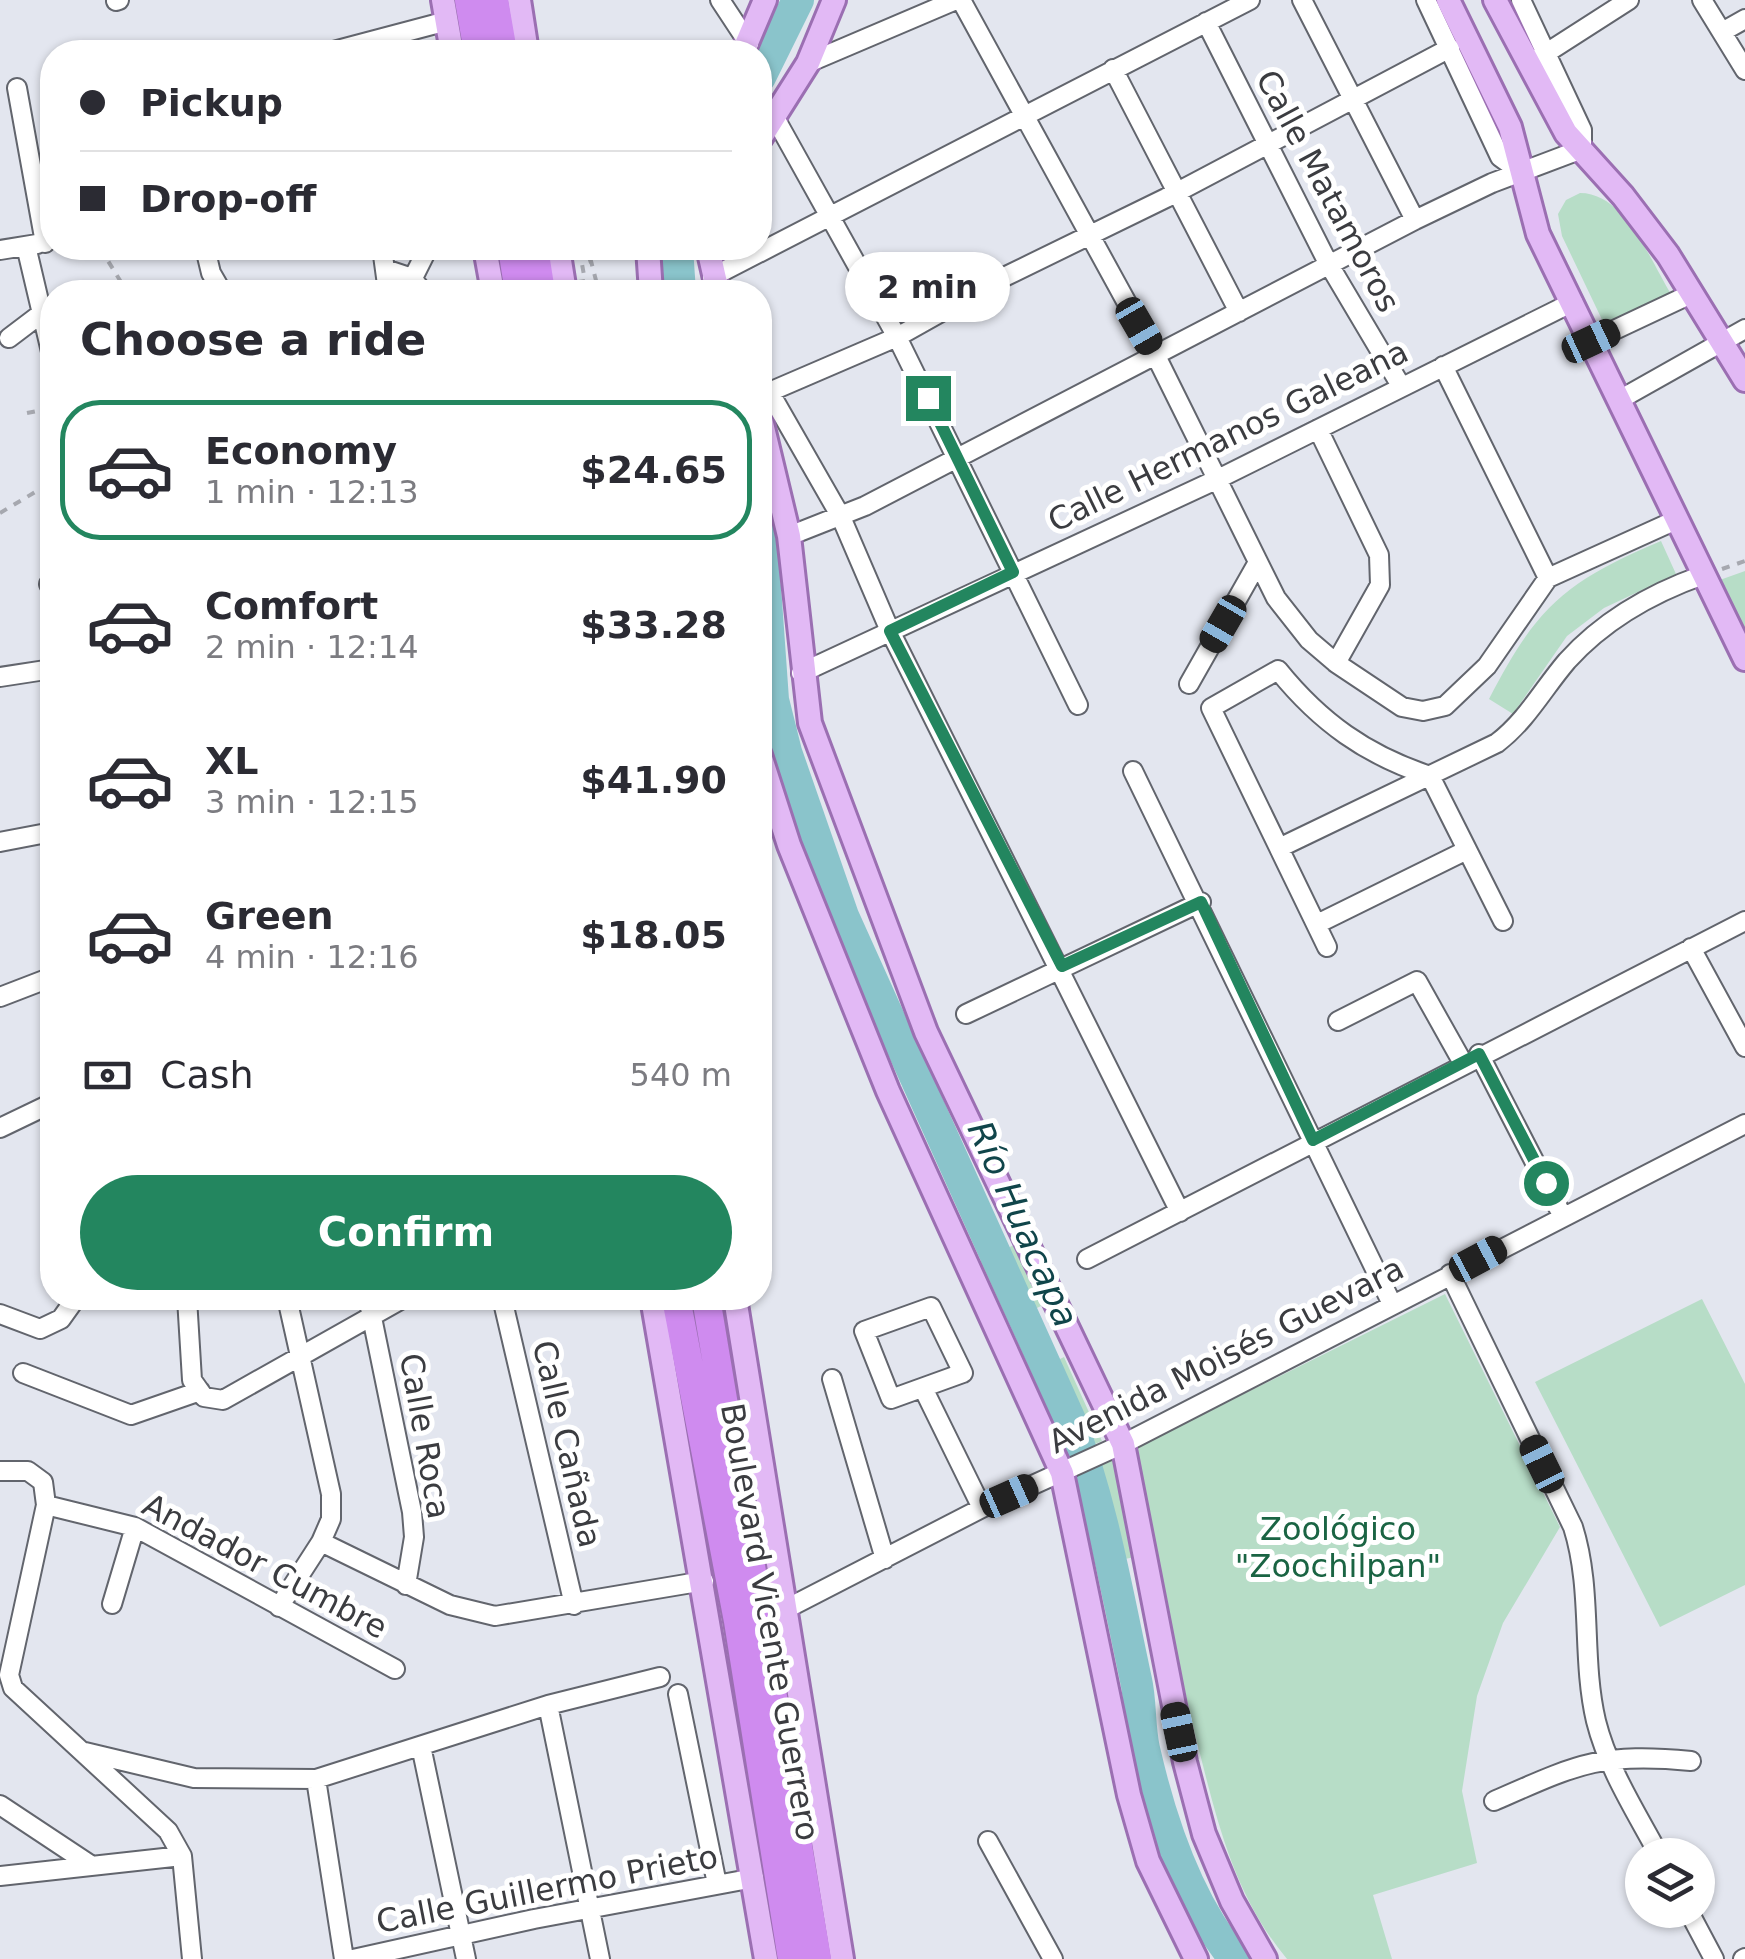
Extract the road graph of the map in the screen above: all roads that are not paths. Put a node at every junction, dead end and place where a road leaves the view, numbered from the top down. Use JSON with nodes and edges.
{"nodes":[{"id":1,"x":469,"y":0,"type":"edge"},
{"id":2,"x":494,"y":0,"type":"edge"},
{"id":3,"x":518,"y":0,"type":"edge"},
{"id":4,"x":720,"y":0,"type":"edge"},
{"id":5,"x":765,"y":0,"type":"edge"},
{"id":6,"x":834,"y":0,"type":"edge"},
{"id":7,"x":959,"y":0,"type":"edge"},
{"id":8,"x":1250,"y":0,"type":"edge"},
{"id":9,"x":1302,"y":0,"type":"edge"},
{"id":10,"x":1426,"y":0,"type":"edge"},
{"id":11,"x":1448,"y":0,"type":"edge"},
{"id":12,"x":1495,"y":0,"type":"edge"},
{"id":13,"x":1521,"y":0,"type":"edge"},
{"id":14,"x":1629,"y":0,"type":"edge"},
{"id":15,"x":1702,"y":0,"type":"edge"},
{"id":16,"x":445,"y":11,"type":"edge"},
{"id":17,"x":1745,"y":19,"type":"edge"},
{"id":18,"x":1206,"y":22,"type":"junction"},
{"id":19,"x":1722,"y":32,"type":"junction"},
{"id":20,"x":364,"y":40,"type":"edge"},
{"id":21,"x":450,"y":40,"type":"edge"},
{"id":22,"x":476,"y":40,"type":"edge"},
{"id":23,"x":501,"y":40,"type":"edge"},
{"id":24,"x":525,"y":40,"type":"edge"},
{"id":25,"x":742,"y":40,"type":"edge"},
{"id":26,"x":749,"y":40,"type":"edge"},
{"id":27,"x":1450,"y":48,"type":"junction"},
{"id":28,"x":1537,"y":59,"type":"junction"},
{"id":29,"x":808,"y":63,"type":"junction"},
{"id":30,"x":1114,"y":69,"type":"junction"},
{"id":31,"x":1745,"y":70,"type":"edge"},
{"id":32,"x":18,"y":88,"type":"dead end"},
{"id":33,"x":1352,"y":98,"type":"junction"},
{"id":34,"x":1026,"y":116,"type":"junction"},
{"id":35,"x":775,"y":118,"type":"junction"},
{"id":36,"x":772,"y":122,"type":"edge"},
{"id":37,"x":1267,"y":144,"type":"junction"},
{"id":38,"x":1582,"y":149,"type":"junction"},
{"id":39,"x":1522,"y":173,"type":"junction"},
{"id":40,"x":1176,"y":193,"type":"junction"},
{"id":41,"x":40,"y":197,"type":"edge"},
{"id":42,"x":833,"y":215,"type":"junction"},
{"id":43,"x":1415,"y":220,"type":"junction"},
{"id":44,"x":1088,"y":236,"type":"junction"},
{"id":45,"x":40,"y":244,"type":"edge"},
{"id":46,"x":26,"y":246,"type":"junction"},
{"id":47,"x":0,"y":250,"type":"edge"},
{"id":48,"x":772,"y":251,"type":"edge"},
{"id":49,"x":384,"y":260,"type":"edge"},
{"id":50,"x":757,"y":260,"type":"edge"},
{"id":51,"x":1328,"y":263,"type":"junction"},
{"id":52,"x":385,"y":269,"type":"junction"},
{"id":53,"x":386,"y":280,"type":"edge"},
{"id":54,"x":402,"y":280,"type":"edge"},
{"id":55,"x":723,"y":280,"type":"edge"},
{"id":56,"x":1693,"y":293,"type":"junction"},
{"id":57,"x":1572,"y":302,"type":"junction"},
{"id":58,"x":40,"y":305,"type":"edge"},
{"id":59,"x":1239,"y":312,"type":"junction"},
{"id":60,"x":40,"y":315,"type":"edge"},
{"id":61,"x":1745,"y":330,"type":"edge"},
{"id":62,"x":9,"y":338,"type":"dead end"},
{"id":63,"x":897,"y":338,"type":"junction"},
{"id":64,"x":1591,"y":341,"type":"junction"},
{"id":65,"x":1722,"y":343,"type":"junction"},
{"id":66,"x":1156,"y":356,"type":"junction"},
{"id":67,"x":1444,"y":366,"type":"junction"},
{"id":68,"x":1745,"y":380,"type":"edge"},
{"id":69,"x":1400,"y":386,"type":"junction"},
{"id":70,"x":772,"y":397,"type":"edge"},
{"id":71,"x":1619,"y":400,"type":"junction"},
{"id":72,"x":772,"y":414,"type":"edge"},
{"id":73,"x":1318,"y":429,"type":"junction"},
{"id":74,"x":772,"y":448,"type":"edge"},
{"id":75,"x":958,"y":457,"type":"junction"},
{"id":76,"x":1220,"y":478,"type":"junction"},
{"id":77,"x":841,"y":517,"type":"junction"},
{"id":78,"x":1676,"y":520,"type":"junction"},
{"id":79,"x":789,"y":536,"type":"junction"},
{"id":80,"x":1257,"y":564,"type":"junction"},
{"id":81,"x":1013,"y":572,"type":"junction"},
{"id":82,"x":1703,"y":575,"type":"junction"},
{"id":83,"x":1548,"y":578,"type":"junction"},
{"id":84,"x":890,"y":631,"type":"junction"},
{"id":85,"x":1745,"y":659,"type":"edge"},
{"id":86,"x":1336,"y":663,"type":"junction"},
{"id":87,"x":40,"y":671,"type":"edge"},
{"id":88,"x":801,"y":673,"type":"junction"},
{"id":89,"x":0,"y":677,"type":"edge"},
{"id":90,"x":1189,"y":684,"type":"dead end"},
{"id":91,"x":1078,"y":705,"type":"dead end"},
{"id":92,"x":1134,"y":771,"type":"dead end"},
{"id":93,"x":1430,"y":776,"type":"junction"},
{"id":94,"x":772,"y":792,"type":"edge"},
{"id":95,"x":40,"y":834,"type":"edge"},
{"id":96,"x":0,"y":842,"type":"edge"},
{"id":97,"x":1281,"y":846,"type":"junction"},
{"id":98,"x":1467,"y":850,"type":"junction"},
{"id":99,"x":1201,"y":902,"type":"junction"},
{"id":100,"x":1503,"y":921,"type":"dead end"},
{"id":101,"x":1745,"y":921,"type":"edge"},
{"id":102,"x":1317,"y":924,"type":"junction"},
{"id":103,"x":1326,"y":947,"type":"dead end"},
{"id":104,"x":1691,"y":948,"type":"junction"},
{"id":105,"x":1062,"y":966,"type":"junction"},
{"id":106,"x":40,"y":982,"type":"edge"},
{"id":107,"x":0,"y":998,"type":"edge"},
{"id":108,"x":966,"y":1014,"type":"dead end"},
{"id":109,"x":1338,"y":1021,"type":"dead end"},
{"id":110,"x":1745,"y":1047,"type":"edge"},
{"id":111,"x":1471,"y":1058,"type":"junction"},
{"id":112,"x":40,"y":1110,"type":"edge"},
{"id":113,"x":1745,"y":1124,"type":"edge"},
{"id":114,"x":0,"y":1128,"type":"edge"},
{"id":115,"x":1313,"y":1140,"type":"junction"},
{"id":116,"x":1180,"y":1212,"type":"junction"},
{"id":117,"x":1562,"y":1215,"type":"junction"},
{"id":118,"x":1087,"y":1259,"type":"dead end"},
{"id":119,"x":1450,"y":1274,"type":"junction"},
{"id":120,"x":1392,"y":1304,"type":"junction"},
{"id":121,"x":67,"y":1310,"type":"edge"},
{"id":122,"x":188,"y":1310,"type":"edge"},
{"id":123,"x":290,"y":1310,"type":"edge"},
{"id":124,"x":371,"y":1310,"type":"edge"},
{"id":125,"x":386,"y":1310,"type":"edge"},
{"id":126,"x":505,"y":1310,"type":"edge"},
{"id":127,"x":657,"y":1310,"type":"edge"},
{"id":128,"x":662,"y":1310,"type":"edge"},
{"id":129,"x":678,"y":1310,"type":"edge"},
{"id":130,"x":708,"y":1310,"type":"edge"},
{"id":131,"x":737,"y":1310,"type":"edge"},
{"id":132,"x":0,"y":1314,"type":"edge"},
{"id":133,"x":373,"y":1319,"type":"junction"},
{"id":134,"x":684,"y":1350,"type":"junction"},
{"id":135,"x":301,"y":1358,"type":"junction"},
{"id":136,"x":24,"y":1373,"type":"dead end"},
{"id":137,"x":832,"y":1379,"type":"dead end"},
{"id":138,"x":923,"y":1388,"type":"junction"},
{"id":139,"x":200,"y":1391,"type":"junction"},
{"id":140,"x":1122,"y":1444,"type":"junction"},
{"id":141,"x":0,"y":1471,"type":"edge"},
{"id":142,"x":1063,"y":1472,"type":"junction"},
{"id":143,"x":46,"y":1506,"type":"junction"},
{"id":144,"x":982,"y":1508,"type":"junction"},
{"id":145,"x":135,"y":1527,"type":"junction"},
{"id":146,"x":321,"y":1542,"type":"junction"},
{"id":147,"x":884,"y":1558,"type":"junction"},
{"id":148,"x":704,"y":1581,"type":"junction"},
{"id":149,"x":406,"y":1585,"type":"junction"},
{"id":150,"x":112,"y":1604,"type":"dead end"},
{"id":151,"x":574,"y":1605,"type":"junction"},
{"id":152,"x":279,"y":1607,"type":"junction"},
{"id":153,"x":786,"y":1609,"type":"junction"},
{"id":154,"x":396,"y":1669,"type":"dead end"},
{"id":155,"x":660,"y":1677,"type":"dead end"},
{"id":156,"x":678,"y":1694,"type":"dead end"},
{"id":157,"x":6,"y":1695,"type":"edge"},
{"id":158,"x":548,"y":1705,"type":"junction"},
{"id":159,"x":420,"y":1746,"type":"junction"},
{"id":160,"x":80,"y":1751,"type":"junction"},
{"id":161,"x":1608,"y":1757,"type":"junction"},
{"id":162,"x":1691,"y":1761,"type":"dead end"},
{"id":163,"x":316,"y":1780,"type":"junction"},
{"id":164,"x":1494,"y":1801,"type":"dead end"},
{"id":165,"x":0,"y":1805,"type":"edge"},
{"id":166,"x":1650,"y":1838,"type":"edge"},
{"id":167,"x":988,"y":1841,"type":"dead end"},
{"id":168,"x":182,"y":1856,"type":"junction"},
{"id":169,"x":92,"y":1866,"type":"junction"},
{"id":170,"x":0,"y":1876,"type":"edge"},
{"id":171,"x":754,"y":1878,"type":"junction"},
{"id":172,"x":717,"y":1884,"type":"junction"},
{"id":173,"x":589,"y":1909,"type":"junction"},
{"id":174,"x":1698,"y":1928,"type":"edge"},
{"id":175,"x":461,"y":1935,"type":"junction"},
{"id":176,"x":192,"y":1959,"type":"edge"},
{"id":177,"x":344,"y":1959,"type":"edge"},
{"id":178,"x":352,"y":1959,"type":"edge"},
{"id":179,"x":466,"y":1959,"type":"edge"},
{"id":180,"x":600,"y":1959,"type":"edge"},
{"id":181,"x":766,"y":1959,"type":"edge"},
{"id":182,"x":792,"y":1959,"type":"edge"},
{"id":183,"x":817,"y":1959,"type":"edge"},
{"id":184,"x":842,"y":1959,"type":"edge"},
{"id":185,"x":1053,"y":1959,"type":"edge"},
{"id":186,"x":1196,"y":1959,"type":"edge"},
{"id":187,"x":1265,"y":1959,"type":"edge"},
{"id":188,"x":1714,"y":1959,"type":"edge"}],
"edges":[{"from":1,"to":22,"type":"highway"},
{"from":2,"to":23,"type":"highway"},
{"from":3,"to":24,"type":"main road"},
{"from":4,"to":25,"type":"street"},
{"from":5,"to":26,"type":"main road"},
{"from":6,"to":29,"type":"main road"},
{"from":7,"to":29,"type":"street"},
{"from":7,"to":34,"type":"street"},
{"from":8,"to":18,"type":"street"},
{"from":9,"to":33,"type":"street"},
{"from":10,"to":27,"type":"street"},
{"from":11,"to":39,"type":"main road"},
{"from":12,"to":28,"type":"main road"},
{"from":13,"to":28,"type":"street"},
{"from":14,"to":28,"type":"street"},
{"from":15,"to":19,"type":"street"},
{"from":16,"to":20,"type":"street"},
{"from":16,"to":21,"type":"main road"},
{"from":17,"to":19,"type":"street"},
{"from":18,"to":30,"type":"street"},
{"from":18,"to":37,"type":"street","name":"Calle Matamoros"},
{"from":19,"to":31,"type":"street"},
{"from":27,"to":33,"type":"street"},
{"from":27,"to":39,"type":"street"},
{"from":28,"to":38,"type":"main road"},
{"from":29,"to":35,"type":"main road"},
{"from":30,"to":34,"type":"street"},
{"from":30,"to":40,"type":"street"},
{"from":32,"to":41,"type":"street"},
{"from":33,"to":37,"type":"street"},
{"from":33,"to":43,"type":"street"},
{"from":34,"to":42,"type":"street"},
{"from":34,"to":44,"type":"street"},
{"from":35,"to":36,"type":"main road"},
{"from":35,"to":42,"type":"street"},
{"from":37,"to":40,"type":"street"},
{"from":37,"to":51,"type":"street","name":"Calle Matamoros"},
{"from":38,"to":39,"type":"street"},
{"from":38,"to":56,"type":"main road"},
{"from":39,"to":43,"type":"street"},
{"from":39,"to":57,"type":"main road"},
{"from":40,"to":44,"type":"street"},
{"from":40,"to":59,"type":"street"},
{"from":42,"to":48,"type":"street"},
{"from":42,"to":63,"type":"street"},
{"from":43,"to":51,"type":"street"},
{"from":44,"to":63,"type":"street"},
{"from":44,"to":66,"type":"street"},
{"from":45,"to":46,"type":"street"},
{"from":46,"to":47,"type":"street"},
{"from":46,"to":58,"type":"street"},
{"from":49,"to":52,"type":"street"},
{"from":50,"to":55,"type":"street"},
{"from":51,"to":59,"type":"street"},
{"from":51,"to":69,"type":"street","name":"Calle Matamoros"},
{"from":52,"to":53,"type":"street"},
{"from":52,"to":54,"type":"street"},
{"from":56,"to":64,"type":"street"},
{"from":56,"to":65,"type":"main road"},
{"from":57,"to":64,"type":"main road"},
{"from":57,"to":67,"type":"street","name":"Calle Hermanos Galeana"},
{"from":59,"to":66,"type":"street"},
{"from":60,"to":62,"type":"street"},
{"from":61,"to":65,"type":"street"},
{"from":63,"to":70,"type":"street"},
{"from":63,"to":75,"type":"street"},
{"from":64,"to":71,"type":"main road"},
{"from":65,"to":68,"type":"main road"},
{"from":65,"to":71,"type":"street"},
{"from":66,"to":75,"type":"street"},
{"from":66,"to":76,"type":"street"},
{"from":67,"to":69,"type":"street","name":"Calle Hermanos Galeana"},
{"from":67,"to":83,"type":"street"},
{"from":69,"to":73,"type":"street","name":"Calle Hermanos Galeana"},
{"from":71,"to":78,"type":"main road"},
{"from":72,"to":77,"type":"street"},
{"from":73,"to":76,"type":"street","name":"Calle Hermanos Galeana"},
{"from":73,"to":86,"type":"street"},
{"from":74,"to":79,"type":"main road"},
{"from":75,"to":77,"type":"street"},
{"from":75,"to":81,"type":"street"},
{"from":76,"to":80,"type":"street"},
{"from":76,"to":81,"type":"street","name":"Calle Hermanos Galeana"},
{"from":77,"to":79,"type":"street"},
{"from":77,"to":84,"type":"street"},
{"from":78,"to":82,"type":"main road"},
{"from":78,"to":83,"type":"street"},
{"from":79,"to":88,"type":"main road"},
{"from":80,"to":86,"type":"street"},
{"from":80,"to":90,"type":"street"},
{"from":81,"to":84,"type":"street","name":"Calle Hermanos Galeana"},
{"from":81,"to":91,"type":"street"},
{"from":82,"to":85,"type":"main road"},
{"from":82,"to":93,"type":"street"},
{"from":83,"to":86,"type":"street"},
{"from":84,"to":88,"type":"street","name":"Calle Hermanos Galeana"},
{"from":84,"to":105,"type":"street"},
{"from":87,"to":89,"type":"street"},
{"from":88,"to":140,"type":"main road"},
{"from":92,"to":99,"type":"street"},
{"from":93,"to":97,"type":"street"},
{"from":93,"to":97,"type":"street"},
{"from":93,"to":98,"type":"street"},
{"from":94,"to":142,"type":"main road"},
{"from":95,"to":96,"type":"street"},
{"from":97,"to":102,"type":"street"},
{"from":98,"to":100,"type":"street"},
{"from":98,"to":102,"type":"street"},
{"from":99,"to":105,"type":"street"},
{"from":99,"to":115,"type":"street"},
{"from":101,"to":104,"type":"street"},
{"from":102,"to":103,"type":"street"},
{"from":104,"to":110,"type":"street"},
{"from":104,"to":111,"type":"street"},
{"from":105,"to":108,"type":"street"},
{"from":105,"to":116,"type":"street"},
{"from":106,"to":107,"type":"street"},
{"from":109,"to":111,"type":"street"},
{"from":111,"to":115,"type":"street"},
{"from":111,"to":117,"type":"street"},
{"from":112,"to":114,"type":"street"},
{"from":113,"to":117,"type":"street","name":"Avenida Moisés Guevara"},
{"from":115,"to":116,"type":"street"},
{"from":115,"to":120,"type":"street"},
{"from":116,"to":118,"type":"street"},
{"from":117,"to":119,"type":"street","name":"Avenida Moisés Guevara"},
{"from":119,"to":120,"type":"street","name":"Avenida Moisés Guevara"},
{"from":119,"to":161,"type":"street"},
{"from":120,"to":140,"type":"street","name":"Avenida Moisés Guevara"},
{"from":121,"to":132,"type":"street"},
{"from":122,"to":139,"type":"street"},
{"from":123,"to":135,"type":"street"},
{"from":124,"to":133,"type":"street","name":"Calle Roca"},
{"from":125,"to":133,"type":"street"},
{"from":126,"to":151,"type":"street","name":"Calle Cañada"},
{"from":127,"to":148,"type":"main road","name":"Boulevard Vicente Guerrero"},
{"from":128,"to":134,"type":"highway"},
{"from":129,"to":134,"type":"highway","name":"Boulevard Vicente Guerrero"},
{"from":130,"to":183,"type":"highway","name":"Boulevard Vicente Guerrero"},
{"from":131,"to":153,"type":"main road","name":"Boulevard Vicente Guerrero"},
{"from":133,"to":135,"type":"street"},
{"from":133,"to":149,"type":"street","name":"Calle Roca"},
{"from":134,"to":182,"type":"highway","name":"Boulevard Vicente Guerrero"},
{"from":135,"to":139,"type":"street"},
{"from":135,"to":146,"type":"street"},
{"from":136,"to":139,"type":"street"},
{"from":137,"to":147,"type":"street"},
{"from":138,"to":138,"type":"street"},
{"from":138,"to":144,"type":"street"},
{"from":140,"to":142,"type":"street","name":"Avenida Moisés Guevara"},
{"from":140,"to":187,"type":"main road"},
{"from":141,"to":143,"type":"street"},
{"from":142,"to":144,"type":"street","name":"Avenida Moisés Guevara"},
{"from":142,"to":186,"type":"main road"},
{"from":143,"to":145,"type":"street","name":"Andador Cumbre"},
{"from":143,"to":157,"type":"street"},
{"from":144,"to":147,"type":"street","name":"Avenida Moisés Guevara"},
{"from":145,"to":150,"type":"street"},
{"from":145,"to":152,"type":"street","name":"Andador Cumbre"},
{"from":146,"to":149,"type":"street"},
{"from":146,"to":152,"type":"street"},
{"from":147,"to":153,"type":"street","name":"Avenida Moisés Guevara"},
{"from":148,"to":151,"type":"street"},
{"from":148,"to":171,"type":"main road","name":"Boulevard Vicente Guerrero"},
{"from":149,"to":151,"type":"street"},
{"from":152,"to":154,"type":"street","name":"Andador Cumbre"},
{"from":153,"to":184,"type":"main road","name":"Boulevard Vicente Guerrero"},
{"from":155,"to":158,"type":"street"},
{"from":156,"to":172,"type":"street"},
{"from":157,"to":160,"type":"street"},
{"from":158,"to":159,"type":"street"},
{"from":158,"to":173,"type":"street"},
{"from":159,"to":163,"type":"street"},
{"from":159,"to":175,"type":"street"},
{"from":160,"to":163,"type":"street"},
{"from":160,"to":168,"type":"street"},
{"from":161,"to":162,"type":"street"},
{"from":161,"to":164,"type":"street"},
{"from":161,"to":166,"type":"street"},
{"from":163,"to":177,"type":"street"},
{"from":165,"to":169,"type":"street"},
{"from":167,"to":185,"type":"street"},
{"from":168,"to":169,"type":"street"},
{"from":168,"to":176,"type":"street"},
{"from":169,"to":170,"type":"street"},
{"from":171,"to":172,"type":"street","name":"Calle Guillermo Prieto"},
{"from":171,"to":181,"type":"main road","name":"Boulevard Vicente Guerrero"},
{"from":172,"to":173,"type":"street","name":"Calle Guillermo Prieto"},
{"from":173,"to":175,"type":"street","name":"Calle Guillermo Prieto"},
{"from":173,"to":180,"type":"street"},
{"from":174,"to":188,"type":"street"},
{"from":175,"to":178,"type":"street","name":"Calle Guillermo Prieto"},
{"from":175,"to":179,"type":"street"}]}
